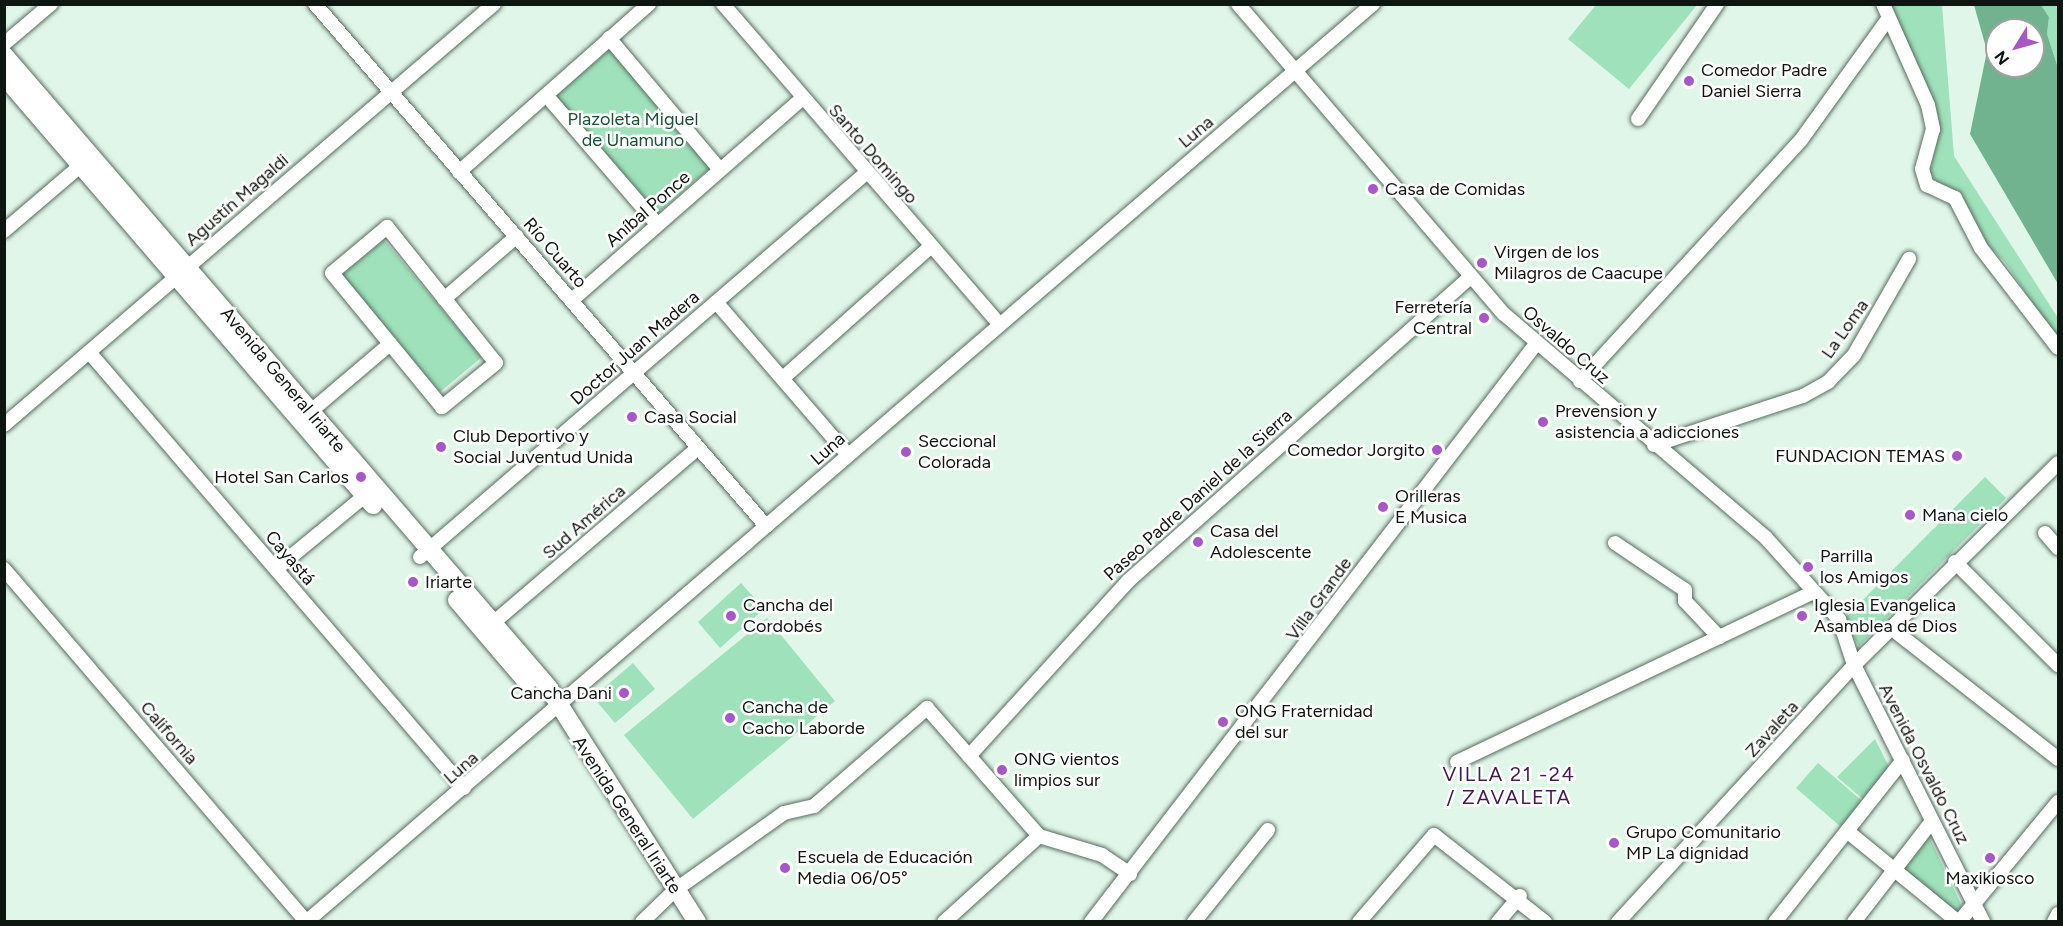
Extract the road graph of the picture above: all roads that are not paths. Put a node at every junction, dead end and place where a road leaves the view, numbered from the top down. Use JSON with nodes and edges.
{"nodes":[{"id":1,"x":51,"y":4,"type":"edge"},
{"id":2,"x":315,"y":4,"type":"edge"},
{"id":3,"x":494,"y":4,"type":"edge"},
{"id":4,"x":649,"y":4,"type":"edge"},
{"id":5,"x":723,"y":4,"type":"edge"},
{"id":6,"x":1238,"y":4,"type":"edge"},
{"id":7,"x":1373,"y":4,"type":"edge"},
{"id":8,"x":1717,"y":4,"type":"edge"},
{"id":9,"x":1883,"y":4,"type":"edge"},
{"id":10,"x":1888,"y":19,"type":"junction"},
{"id":11,"x":609,"y":38,"type":"junction"},
{"id":12,"x":4,"y":44,"type":"edge"},
{"id":13,"x":4,"y":55,"type":"edge"},
{"id":14,"x":1295,"y":71,"type":"junction"},
{"id":15,"x":4,"y":76,"type":"edge"},
{"id":16,"x":390,"y":92,"type":"junction"},
{"id":17,"x":546,"y":95,"type":"junction"},
{"id":18,"x":801,"y":99,"type":"junction"},
{"id":19,"x":1638,"y":119,"type":"dead end"},
{"id":20,"x":87,"y":161,"type":"junction"},
{"id":21,"x":720,"y":170,"type":"junction"},
{"id":22,"x":459,"y":172,"type":"junction"},
{"id":23,"x":865,"y":174,"type":"junction"},
{"id":24,"x":657,"y":224,"type":"junction"},
{"id":25,"x":4,"y":231,"type":"edge"},
{"id":26,"x":517,"y":236,"type":"junction"},
{"id":27,"x":930,"y":247,"type":"junction"},
{"id":28,"x":1910,"y":259,"type":"dead end"},
{"id":29,"x":182,"y":272,"type":"junction"},
{"id":30,"x":1469,"y":278,"type":"junction"},
{"id":31,"x":444,"y":299,"type":"junction"},
{"id":32,"x":572,"y":300,"type":"junction"},
{"id":33,"x":716,"y":302,"type":"junction"},
{"id":34,"x":999,"y":324,"type":"junction"},
{"id":35,"x":390,"y":344,"type":"junction"},
{"id":36,"x":1536,"y":344,"type":"junction"},
{"id":37,"x":2058,"y":348,"type":"edge"},
{"id":38,"x":89,"y":352,"type":"junction"},
{"id":39,"x":634,"y":373,"type":"junction"},
{"id":40,"x":783,"y":378,"type":"junction"},
{"id":41,"x":1580,"y":381,"type":"junction"},
{"id":42,"x":306,"y":416,"type":"junction"},
{"id":43,"x":4,"y":425,"type":"edge"},
{"id":44,"x":1654,"y":445,"type":"junction"},
{"id":45,"x":698,"y":448,"type":"junction"},
{"id":46,"x":848,"y":455,"type":"junction"},
{"id":47,"x":2058,"y":464,"type":"edge"},
{"id":48,"x":369,"y":492,"type":"junction"},
{"id":49,"x":766,"y":526,"type":"junction"},
{"id":50,"x":2045,"y":534,"type":"dead end"},
{"id":51,"x":1615,"y":543,"type":"dead end"},
{"id":52,"x":2058,"y":548,"type":"edge"},
{"id":53,"x":424,"y":554,"type":"junction"},
{"id":54,"x":1955,"y":562,"type":"junction"},
{"id":55,"x":4,"y":568,"type":"edge"},
{"id":56,"x":276,"y":569,"type":"junction"},
{"id":57,"x":1814,"y":592,"type":"junction"},
{"id":58,"x":1839,"y":619,"type":"joint"},
{"id":59,"x":493,"y":623,"type":"junction"},
{"id":60,"x":1891,"y":628,"type":"junction"},
{"id":61,"x":1719,"y":637,"type":"junction"},
{"id":62,"x":1854,"y":665,"type":"junction"},
{"id":63,"x":2058,"y":665,"type":"edge"},
{"id":64,"x":558,"y":708,"type":"junction"},
{"id":65,"x":969,"y":756,"type":"junction"},
{"id":66,"x":2058,"y":759,"type":"edge"},
{"id":67,"x":1903,"y":760,"type":"junction"},
{"id":68,"x":1457,"y":762,"type":"dead end"},
{"id":69,"x":464,"y":788,"type":"junction"},
{"id":70,"x":2058,"y":802,"type":"edge"},
{"id":71,"x":1932,"y":821,"type":"junction"},
{"id":72,"x":1268,"y":830,"type":"dead end"},
{"id":73,"x":1847,"y":831,"type":"junction"},
{"id":74,"x":1040,"y":836,"type":"junction"},
{"id":75,"x":1895,"y":870,"type":"junction"},
{"id":76,"x":1130,"y":874,"type":"junction"},
{"id":77,"x":675,"y":890,"type":"junction"},
{"id":78,"x":1520,"y":896,"type":"junction"},
{"id":79,"x":1974,"y":902,"type":"junction"},
{"id":80,"x":2058,"y":914,"type":"edge"},
{"id":81,"x":1623,"y":920,"type":"edge"},
{"id":82,"x":306,"y":921,"type":"edge"},
{"id":83,"x":642,"y":921,"type":"edge"},
{"id":84,"x":697,"y":921,"type":"edge"},
{"id":85,"x":944,"y":921,"type":"edge"},
{"id":86,"x":1091,"y":921,"type":"edge"},
{"id":87,"x":1194,"y":921,"type":"edge"},
{"id":88,"x":1359,"y":921,"type":"edge"},
{"id":89,"x":1498,"y":921,"type":"edge"},
{"id":90,"x":1545,"y":921,"type":"edge"},
{"id":91,"x":1775,"y":921,"type":"edge"},
{"id":92,"x":1854,"y":921,"type":"edge"},
{"id":93,"x":1958,"y":921,"type":"edge"},
{"id":94,"x":1983,"y":921,"type":"edge"},
{"id":95,"x":2054,"y":921,"type":"edge"}],
"edges":[{"from":1,"to":12,"type":"street"},
{"from":2,"to":16,"type":"street","name":"Río Cuarto"},
{"from":3,"to":16,"type":"street","name":"Agustín Magaldi"},
{"from":4,"to":11,"type":"street"},
{"from":5,"to":18,"type":"street","name":"Santo Domingo"},
{"from":6,"to":14,"type":"street"},
{"from":7,"to":14,"type":"street","name":"Luna"},
{"from":8,"to":19,"type":"street"},
{"from":9,"to":10,"type":"street"},
{"from":10,"to":37,"type":"street"},
{"from":10,"to":41,"type":"street"},
{"from":11,"to":17,"type":"street"},
{"from":11,"to":21,"type":"street"},
{"from":13,"to":20,"type":"main road","name":"Avenida General Iriarte"},
{"from":14,"to":30,"type":"street","name":"Osvaldo Cruz"},
{"from":14,"to":34,"type":"street","name":"Luna"},
{"from":15,"to":20,"type":"main road","name":"Avenida General Iriarte"},
{"from":16,"to":22,"type":"street","name":"Río Cuarto"},
{"from":16,"to":29,"type":"street","name":"Agustín Magaldi"},
{"from":17,"to":22,"type":"street"},
{"from":17,"to":24,"type":"street"},
{"from":18,"to":21,"type":"street","name":"Aníbal Ponce"},
{"from":18,"to":23,"type":"street","name":"Santo Domingo"},
{"from":20,"to":25,"type":"street"},
{"from":20,"to":29,"type":"main road","name":"Avenida General Iriarte"},
{"from":21,"to":24,"type":"street","name":"Aníbal Ponce"},
{"from":22,"to":26,"type":"street","name":"Río Cuarto"},
{"from":23,"to":27,"type":"street","name":"Santo Domingo"},
{"from":23,"to":33,"type":"street","name":"Doctor Juan Madera"},
{"from":24,"to":32,"type":"street","name":"Aníbal Ponce"},
{"from":26,"to":31,"type":"street"},
{"from":26,"to":32,"type":"street","name":"Río Cuarto"},
{"from":27,"to":34,"type":"street","name":"Santo Domingo"},
{"from":27,"to":40,"type":"street"},
{"from":28,"to":44,"type":"street","name":"La Loma"},
{"from":29,"to":38,"type":"street","name":"Agustín Magaldi"},
{"from":29,"to":42,"type":"main road","name":"Avenida General Iriarte"},
{"from":30,"to":36,"type":"street","name":"Osvaldo Cruz"},
{"from":30,"to":65,"type":"street","name":"Paseo Padre Daniel de la Sierra"},
{"from":31,"to":35,"type":"street"},
{"from":31,"to":35,"type":"street"},
{"from":32,"to":39,"type":"street","name":"Río Cuarto"},
{"from":33,"to":39,"type":"street","name":"Doctor Juan Madera"},
{"from":33,"to":40,"type":"street"},
{"from":34,"to":46,"type":"street","name":"Luna"},
{"from":35,"to":42,"type":"street"},
{"from":36,"to":41,"type":"street","name":"Osvaldo Cruz"},
{"from":36,"to":76,"type":"street","name":"Villa Grande"},
{"from":38,"to":43,"type":"street","name":"Agustín Magaldi"},
{"from":38,"to":56,"type":"street","name":"Cayastá"},
{"from":39,"to":45,"type":"street","name":"Río Cuarto"},
{"from":39,"to":53,"type":"street","name":"Doctor Juan Madera"},
{"from":40,"to":46,"type":"street"},
{"from":41,"to":44,"type":"street","name":"Osvaldo Cruz"},
{"from":42,"to":48,"type":"main road","name":"Avenida General Iriarte"},
{"from":44,"to":57,"type":"street","name":"Osvaldo Cruz"},
{"from":45,"to":49,"type":"street","name":"Río Cuarto"},
{"from":45,"to":59,"type":"street","name":"Sud América"},
{"from":46,"to":49,"type":"street","name":"Luna"},
{"from":47,"to":54,"type":"street","name":"Zavaleta"},
{"from":48,"to":53,"type":"main road","name":"Avenida General Iriarte"},
{"from":48,"to":56,"type":"street"},
{"from":49,"to":64,"type":"street","name":"Luna"},
{"from":50,"to":52,"type":"street"},
{"from":51,"to":61,"type":"street"},
{"from":53,"to":59,"type":"main road","name":"Avenida General Iriarte"},
{"from":53,"to":64,"type":"main road","name":"Avenida General Iriarte"},
{"from":54,"to":60,"type":"street","name":"Zavaleta"},
{"from":54,"to":63,"type":"street"},
{"from":55,"to":82,"type":"street","name":"California"},
{"from":56,"to":69,"type":"street","name":"Cayastá"},
{"from":57,"to":58,"type":"street","name":"Osvaldo Cruz"},
{"from":57,"to":61,"type":"street"},
{"from":58,"to":62,"type":"street","name":"Avenida Osvaldo Cruz"},
{"from":59,"to":64,"type":"main road","name":"Avenida General Iriarte"},
{"from":60,"to":62,"type":"street","name":"Zavaleta"},
{"from":60,"to":66,"type":"street"},
{"from":61,"to":68,"type":"street"},
{"from":62,"to":67,"type":"street","name":"Avenida Osvaldo Cruz"},
{"from":62,"to":81,"type":"street","name":"Zavaleta"},
{"from":64,"to":69,"type":"street","name":"Luna"},
{"from":64,"to":77,"type":"main road","name":"Avenida General Iriarte"},
{"from":65,"to":74,"type":"street"},
{"from":65,"to":77,"type":"street"},
{"from":67,"to":71,"type":"street","name":"Avenida Osvaldo Cruz"},
{"from":67,"to":73,"type":"street"},
{"from":69,"to":82,"type":"street","name":"Luna"},
{"from":70,"to":79,"type":"street"},
{"from":71,"to":75,"type":"street"},
{"from":71,"to":79,"type":"street","name":"Avenida Osvaldo Cruz"},
{"from":72,"to":87,"type":"street"},
{"from":73,"to":75,"type":"street"},
{"from":73,"to":91,"type":"street"},
{"from":74,"to":76,"type":"street"},
{"from":74,"to":85,"type":"street"},
{"from":75,"to":92,"type":"street"},
{"from":75,"to":93,"type":"street"},
{"from":76,"to":86,"type":"street","name":"Villa Grande"},
{"from":77,"to":83,"type":"street"},
{"from":77,"to":84,"type":"main road","name":"Avenida General Iriarte"},
{"from":78,"to":88,"type":"street"},
{"from":78,"to":89,"type":"street"},
{"from":78,"to":90,"type":"street"},
{"from":79,"to":93,"type":"street"},
{"from":79,"to":94,"type":"street","name":"Avenida Osvaldo Cruz"},
{"from":80,"to":95,"type":"street"}]}
